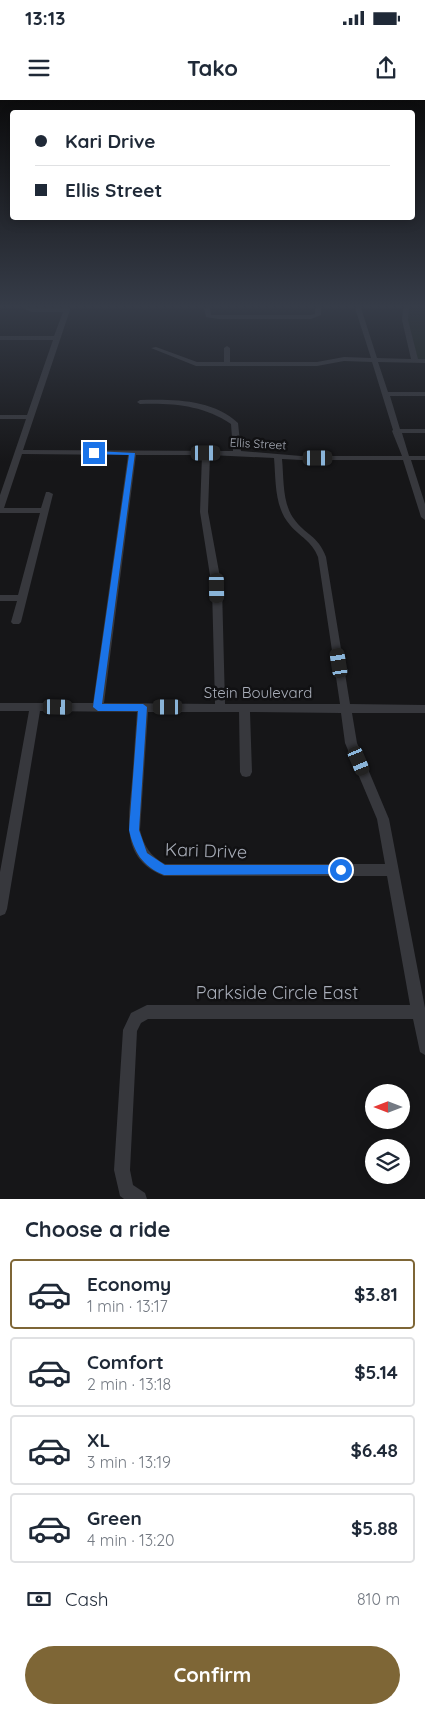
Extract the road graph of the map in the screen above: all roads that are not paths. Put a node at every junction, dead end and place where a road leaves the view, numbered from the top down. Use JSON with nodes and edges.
{"nodes":[{"id":1,"x":50,"y":359,"type":"edge"},
{"id":2,"x":184,"y":359,"type":"edge"},
{"id":3,"x":227,"y":359,"type":"edge"},
{"id":4,"x":376,"y":360,"type":"junction"},
{"id":5,"x":416,"y":360,"type":"joint"},
{"id":6,"x":425,"y":361,"type":"edge"},
{"id":7,"x":227,"y":365,"type":"junction"},
{"id":8,"x":387,"y":394,"type":"junction"},
{"id":9,"x":425,"y":394,"type":"edge"},
{"id":10,"x":140,"y":402,"type":"dead end"},
{"id":11,"x":0,"y":416,"type":"edge"},
{"id":12,"x":30,"y":417,"type":"junction"},
{"id":13,"x":396,"y":431,"type":"junction"},
{"id":14,"x":425,"y":431,"type":"edge"},
{"id":15,"x":19,"y":452,"type":"junction"},
{"id":16,"x":132,"y":453,"type":"junction"},
{"id":17,"x":206,"y":453,"type":"junction"},
{"id":18,"x":237,"y":453,"type":"junction"},
{"id":19,"x":278,"y":456,"type":"junction"},
{"id":20,"x":406,"y":457,"type":"junction"},
{"id":21,"x":425,"y":458,"type":"edge"},
{"id":22,"x":50,"y":494,"type":"dead end"},
{"id":23,"x":0,"y":509,"type":"edge"},
{"id":24,"x":45,"y":511,"type":"junction"},
{"id":25,"x":425,"y":517,"type":"edge"},
{"id":26,"x":0,"y":598,"type":"edge"},
{"id":27,"x":21,"y":598,"type":"junction"},
{"id":28,"x":16,"y":622,"type":"dead end"},
{"id":29,"x":0,"y":706,"type":"edge"},
{"id":30,"x":35,"y":707,"type":"junction"},
{"id":31,"x":98,"y":707,"type":"junction"},
{"id":32,"x":143,"y":707,"type":"junction"},
{"id":33,"x":220,"y":707,"type":"junction"},
{"id":34,"x":244,"y":707,"type":"junction"},
{"id":35,"x":346,"y":708,"type":"junction"},
{"id":36,"x":425,"y":709,"type":"edge"},
{"id":37,"x":246,"y":772,"type":"dead end"},
{"id":38,"x":4,"y":866,"type":"edge"},
{"id":39,"x":393,"y":870,"type":"junction"},
{"id":40,"x":0,"y":909,"type":"edge"},
{"id":41,"x":418,"y":1012,"type":"junction"},
{"id":42,"x":425,"y":1046,"type":"edge"},
{"id":43,"x":139,"y":1199,"type":"edge"}],
"edges":[{"from":1,"to":12,"type":"street"},
{"from":2,"to":7,"type":"street"},
{"from":3,"to":7,"type":"street"},
{"from":4,"to":5,"type":"street"},
{"from":4,"to":7,"type":"street"},
{"from":4,"to":8,"type":"street"},
{"from":5,"to":6,"type":"street"},
{"from":8,"to":9,"type":"street"},
{"from":8,"to":13,"type":"street"},
{"from":10,"to":18,"type":"street"},
{"from":11,"to":12,"type":"street"},
{"from":12,"to":15,"type":"street"},
{"from":13,"to":14,"type":"street"},
{"from":13,"to":20,"type":"street"},
{"from":15,"to":16,"type":"street","name":"Ellis Street"},
{"from":15,"to":23,"type":"street"},
{"from":16,"to":17,"type":"street","name":"Ellis Street"},
{"from":16,"to":31,"type":"street"},
{"from":17,"to":18,"type":"street","name":"Ellis Street"},
{"from":17,"to":33,"type":"street"},
{"from":18,"to":19,"type":"street","name":"Ellis Street"},
{"from":19,"to":20,"type":"street","name":"Ellis Street"},
{"from":19,"to":35,"type":"street"},
{"from":20,"to":21,"type":"street","name":"Ellis Street"},
{"from":20,"to":25,"type":"street"},
{"from":22,"to":24,"type":"street"},
{"from":23,"to":24,"type":"street"},
{"from":24,"to":27,"type":"street"},
{"from":26,"to":27,"type":"street"},
{"from":27,"to":28,"type":"street"},
{"from":29,"to":30,"type":"street","name":"Stein Boulevard"},
{"from":30,"to":31,"type":"street","name":"Stein Boulevard"},
{"from":30,"to":38,"type":"street"},
{"from":31,"to":32,"type":"street","name":"Stein Boulevard"},
{"from":32,"to":33,"type":"street","name":"Stein Boulevard"},
{"from":32,"to":39,"type":"street","name":"Kari Drive"},
{"from":33,"to":34,"type":"street","name":"Stein Boulevard"},
{"from":34,"to":35,"type":"street","name":"Stein Boulevard"},
{"from":34,"to":37,"type":"street"},
{"from":35,"to":36,"type":"street","name":"Stein Boulevard"},
{"from":35,"to":39,"type":"street"},
{"from":38,"to":40,"type":"street"},
{"from":39,"to":41,"type":"street"},
{"from":41,"to":42,"type":"street"},
{"from":41,"to":43,"type":"street","name":"Parkside Circle East"}]}
